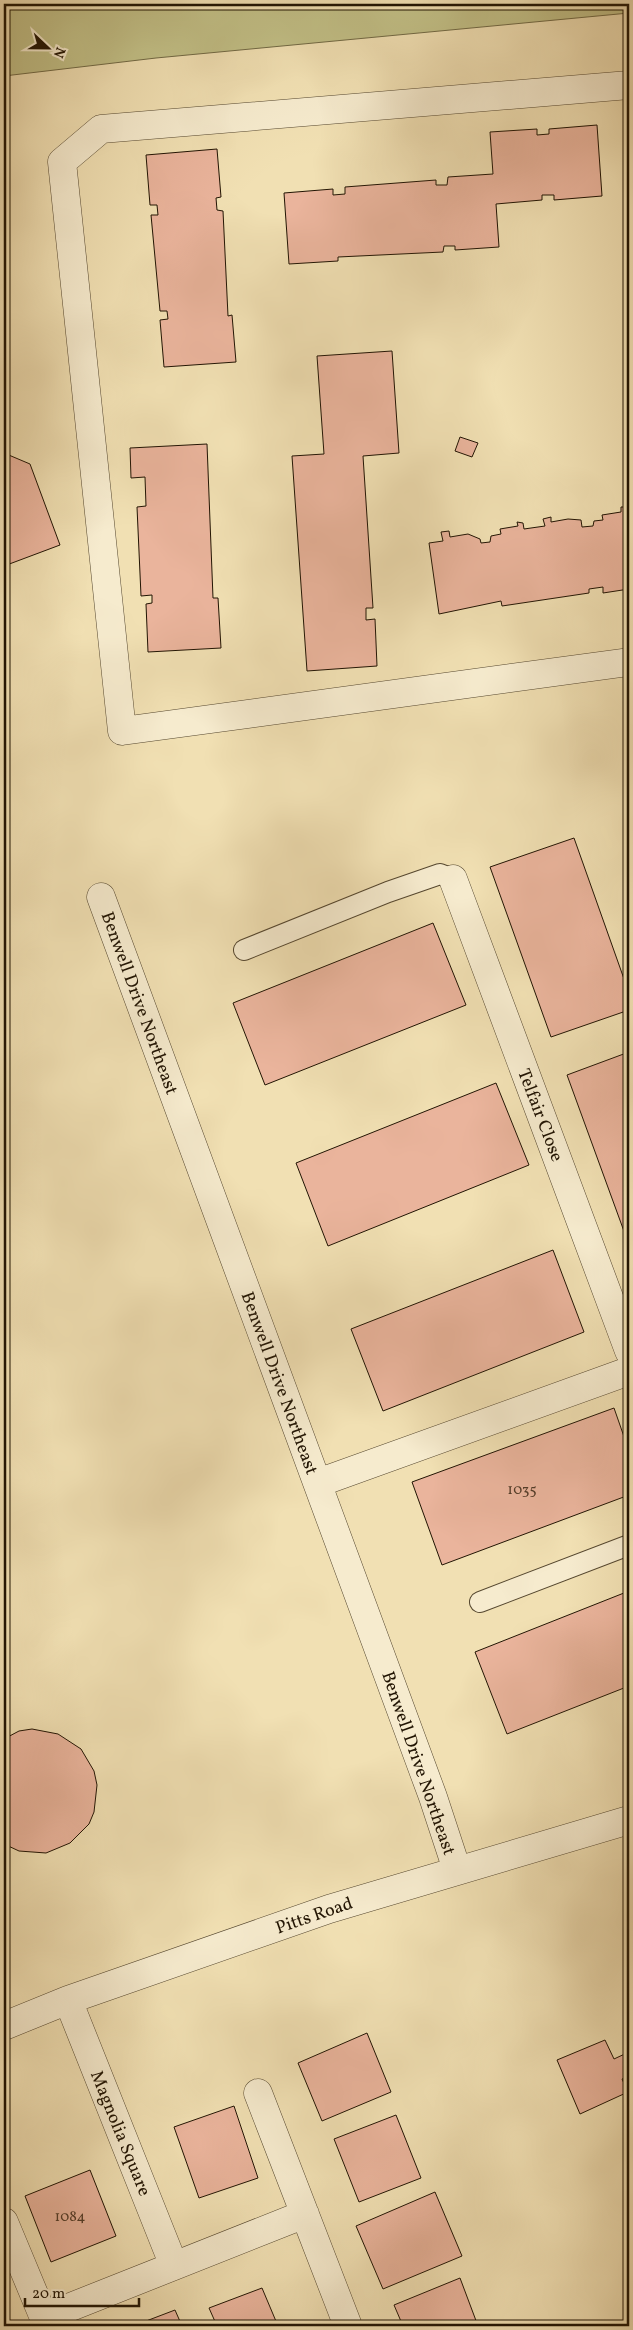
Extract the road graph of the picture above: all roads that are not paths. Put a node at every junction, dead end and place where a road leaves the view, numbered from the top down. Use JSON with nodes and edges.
{"nodes":[{"id":1,"x":629,"y":85,"type":"edge"},
{"id":2,"x":629,"y":662,"type":"edge"},
{"id":3,"x":452,"y":880,"type":"joint"},
{"id":4,"x":101,"y":897,"type":"dead end"},
{"id":5,"x":244,"y":950,"type":"dead end"},
{"id":6,"x":629,"y":1351,"type":"edge"},
{"id":7,"x":629,"y":1371,"type":"edge"},
{"id":8,"x":318,"y":1483,"type":"junction"},
{"id":9,"x":629,"y":1545,"type":"edge"},
{"id":10,"x":480,"y":1602,"type":"dead end"},
{"id":11,"x":629,"y":1820,"type":"edge"},
{"id":12,"x":457,"y":1870,"type":"junction"},
{"id":13,"x":68,"y":2000,"type":"junction"},
{"id":14,"x":4,"y":2026,"type":"edge"},
{"id":15,"x":258,"y":2093,"type":"dead end"},
{"id":16,"x":305,"y":2214,"type":"junction"},
{"id":17,"x":4,"y":2222,"type":"edge"},
{"id":18,"x":174,"y":2266,"type":"junction"},
{"id":19,"x":56,"y":2320,"type":"edge"},
{"id":20,"x":348,"y":2326,"type":"edge"}],
"edges":[{"from":1,"to":2,"type":"street"},
{"from":3,"to":5,"type":"lane"},
{"from":3,"to":6,"type":"street","name":"Telfair Close"},
{"from":4,"to":8,"type":"street","name":"Benwell Drive Northeast"},
{"from":7,"to":8,"type":"street"},
{"from":8,"to":12,"type":"street","name":"Benwell Drive Northeast"},
{"from":9,"to":10,"type":"lane"},
{"from":11,"to":12,"type":"street","name":"Pitts Road"},
{"from":12,"to":13,"type":"street","name":"Pitts Road"},
{"from":13,"to":14,"type":"street","name":"Pitts Road"},
{"from":13,"to":18,"type":"street","name":"Magnolia Square"},
{"from":15,"to":16,"type":"street"},
{"from":16,"to":18,"type":"street"},
{"from":16,"to":20,"type":"street"},
{"from":17,"to":19,"type":"street"},
{"from":18,"to":19,"type":"street"}]}
